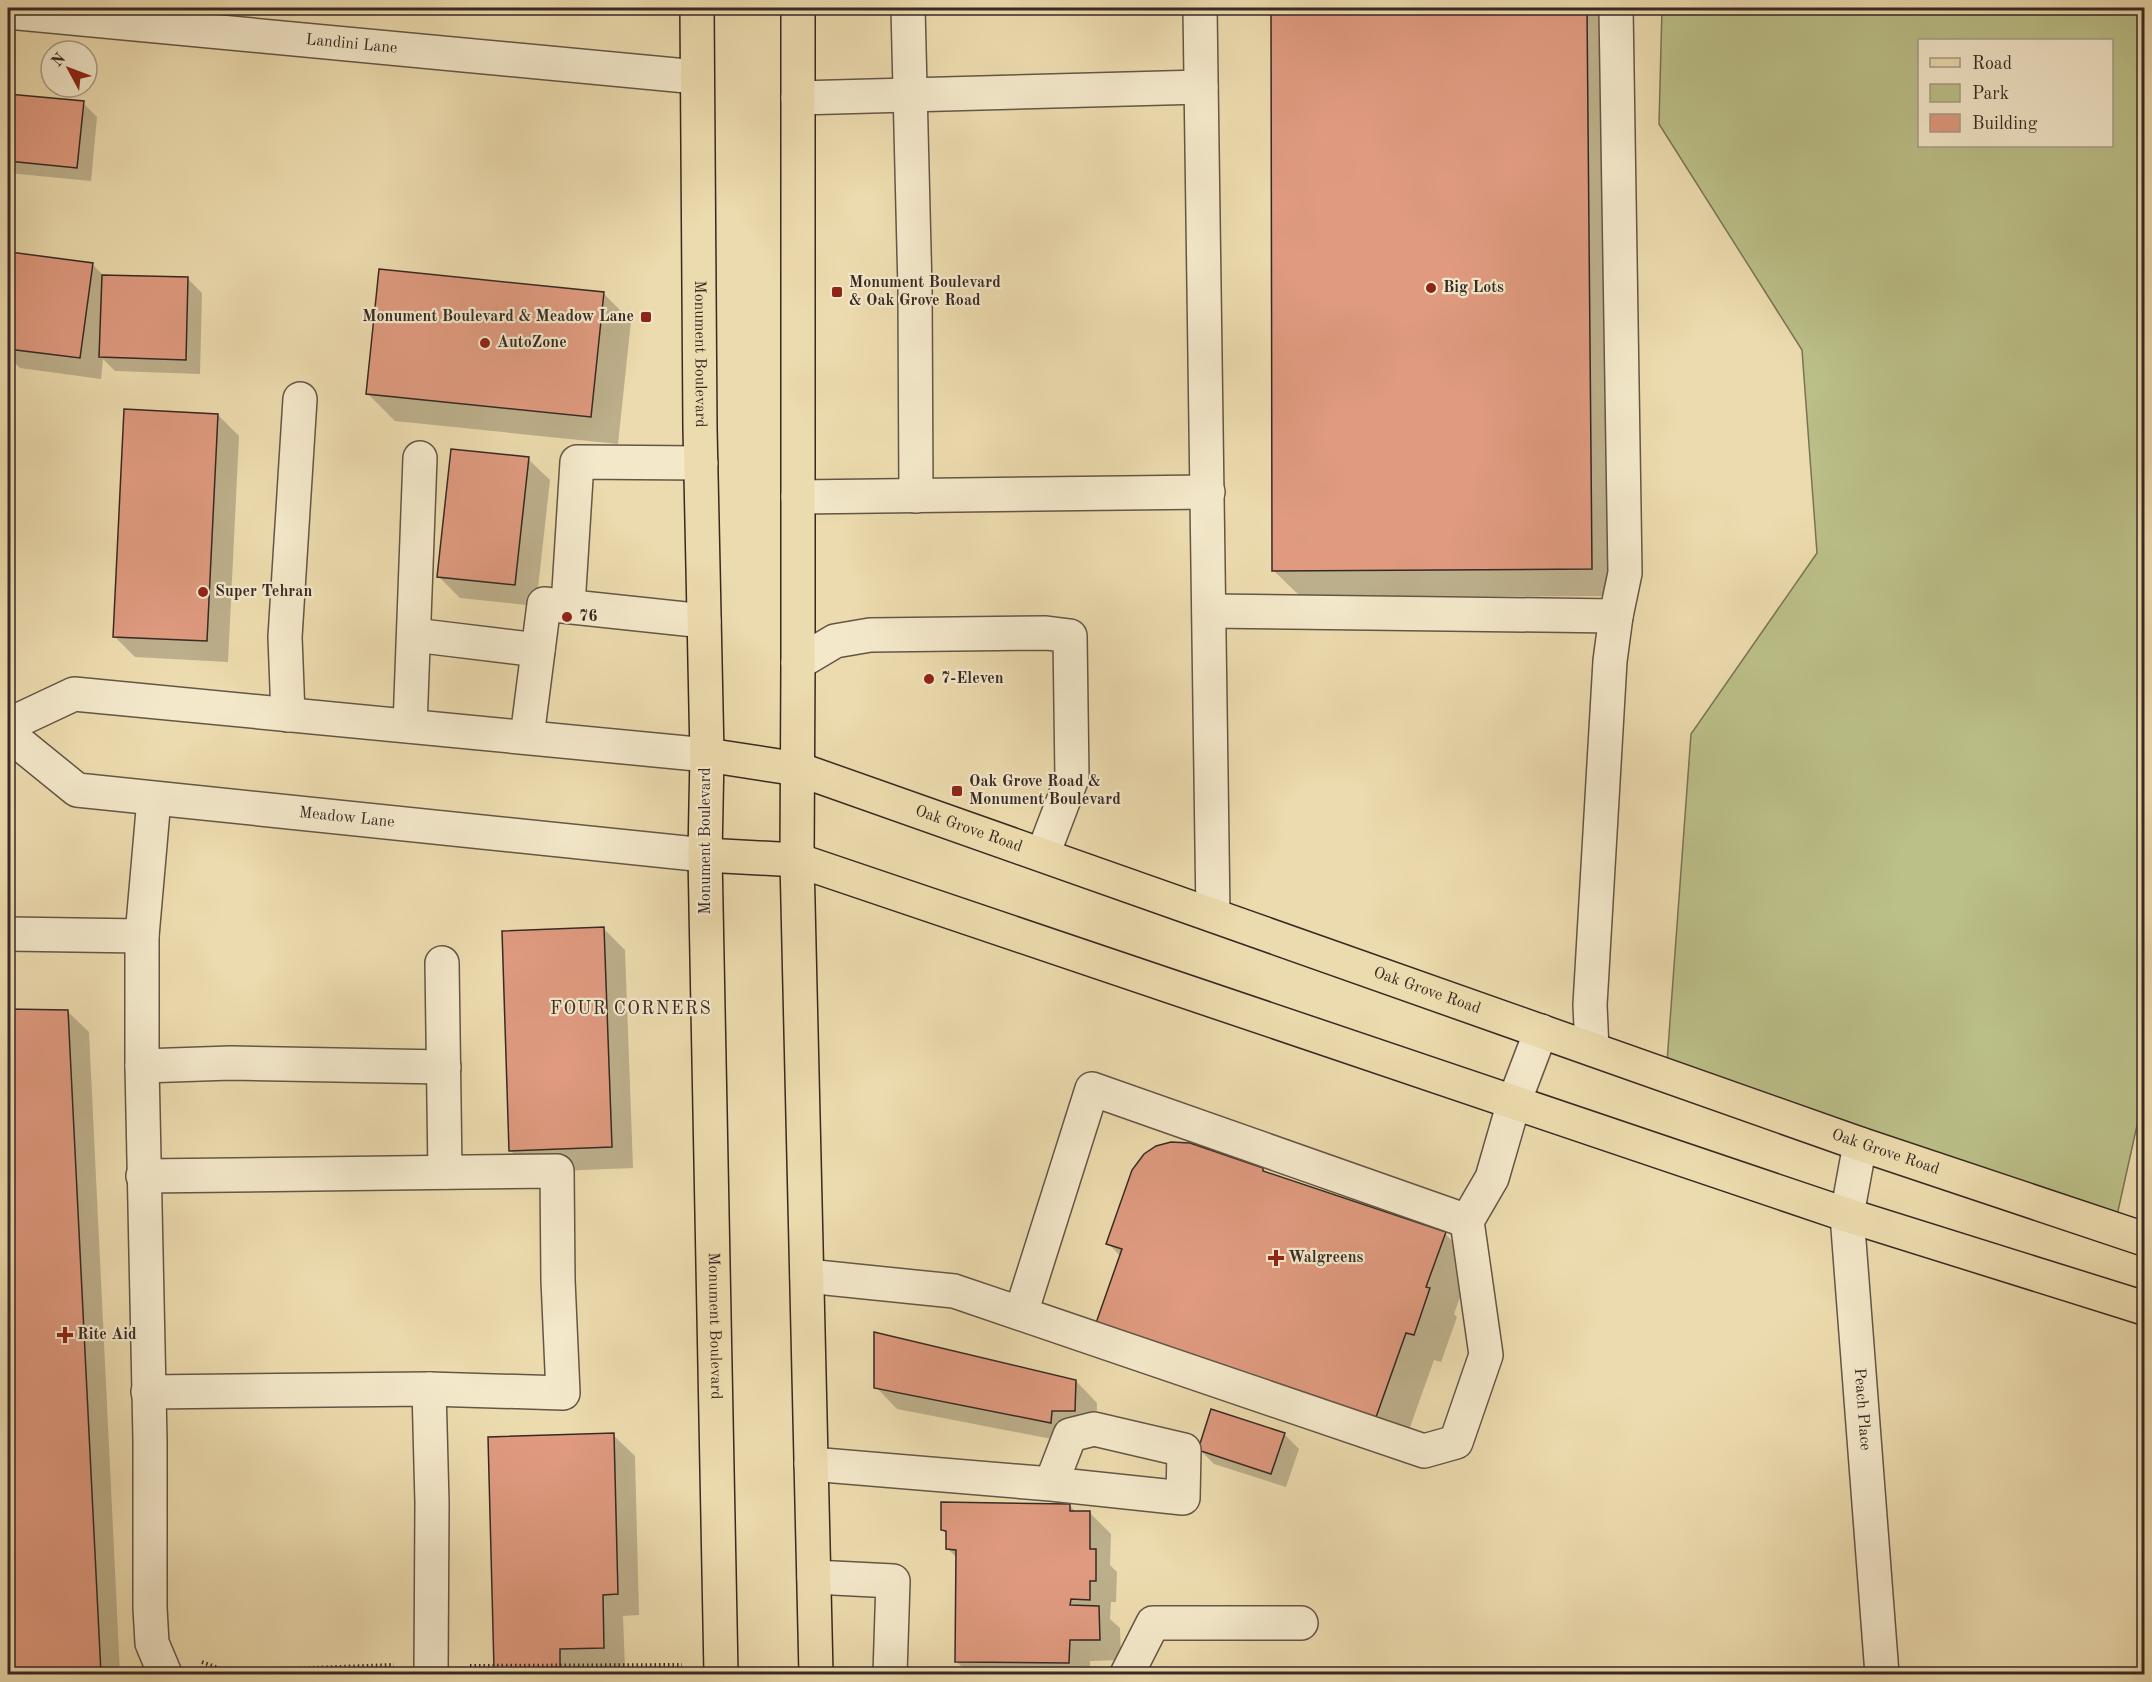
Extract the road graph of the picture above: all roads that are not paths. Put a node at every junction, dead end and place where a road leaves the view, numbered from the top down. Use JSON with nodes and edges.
{"nodes":[{"id":1,"x":697,"y":8,"type":"edge"},
{"id":2,"x":798,"y":8,"type":"edge"},
{"id":3,"x":908,"y":8,"type":"edge"},
{"id":4,"x":1200,"y":8,"type":"edge"},
{"id":5,"x":1616,"y":8,"type":"edge"},
{"id":6,"x":8,"y":12,"type":"edge"},
{"id":7,"x":697,"y":76,"type":"junction"},
{"id":8,"x":1201,"y":87,"type":"junction"},
{"id":9,"x":910,"y":95,"type":"junction"},
{"id":10,"x":798,"y":98,"type":"junction"},
{"id":11,"x":300,"y":399,"type":"dead end"},
{"id":12,"x":420,"y":458,"type":"dead end"},
{"id":13,"x":701,"y":463,"type":"junction"},
{"id":14,"x":1208,"y":492,"type":"junction"},
{"id":15,"x":916,"y":495,"type":"junction"},
{"id":16,"x":798,"y":496,"type":"junction"},
{"id":17,"x":568,"y":606,"type":"junction"},
{"id":18,"x":1209,"y":611,"type":"junction"},
{"id":19,"x":1617,"y":616,"type":"junction"},
{"id":20,"x":704,"y":621,"type":"junction"},
{"id":21,"x":414,"y":635,"type":"junction"},
{"id":22,"x":538,"y":650,"type":"junction"},
{"id":23,"x":798,"y":663,"type":"junction"},
{"id":24,"x":288,"y":715,"type":"junction"},
{"id":25,"x":8,"y":725,"type":"edge"},
{"id":26,"x":410,"y":726,"type":"junction"},
{"id":27,"x":8,"y":734,"type":"edge"},
{"id":28,"x":527,"y":737,"type":"junction"},
{"id":29,"x":707,"y":755,"type":"junction"},
{"id":30,"x":798,"y":769,"type":"junction"},
{"id":31,"x":154,"y":798,"type":"junction"},
{"id":32,"x":1043,"y":854,"type":"junction"},
{"id":33,"x":705,"y":855,"type":"junction"},
{"id":34,"x":796,"y":860,"type":"junction"},
{"id":35,"x":1213,"y":915,"type":"junction"},
{"id":36,"x":8,"y":934,"type":"edge"},
{"id":37,"x":142,"y":936,"type":"junction"},
{"id":38,"x":442,"y":963,"type":"dead end"},
{"id":39,"x":1541,"y":1031,"type":"junction"},
{"id":40,"x":1592,"y":1049,"type":"junction"},
{"id":41,"x":142,"y":1066,"type":"junction"},
{"id":42,"x":444,"y":1067,"type":"junction"},
{"id":43,"x":1514,"y":1102,"type":"junction"},
{"id":44,"x":1860,"y":1144,"type":"junction"},
{"id":45,"x":445,"y":1172,"type":"junction"},
{"id":46,"x":143,"y":1176,"type":"junction"},
{"id":47,"x":1847,"y":1215,"type":"junction"},
{"id":48,"x":1467,"y":1221,"type":"junction"},
{"id":49,"x":2145,"y":1239,"type":"edge"},
{"id":50,"x":807,"y":1276,"type":"junction"},
{"id":51,"x":2145,"y":1308,"type":"edge"},
{"id":52,"x":1021,"y":1313,"type":"junction"},
{"id":53,"x":429,"y":1389,"type":"junction"},
{"id":54,"x":148,"y":1392,"type":"junction"},
{"id":55,"x":811,"y":1464,"type":"junction"},
{"id":56,"x":1051,"y":1484,"type":"dead end"},
{"id":57,"x":814,"y":1577,"type":"junction"},
{"id":58,"x":1301,"y":1623,"type":"dead end"},
{"id":59,"x":165,"y":1674,"type":"edge"},
{"id":60,"x":431,"y":1674,"type":"edge"},
{"id":61,"x":721,"y":1674,"type":"edge"},
{"id":62,"x":816,"y":1674,"type":"edge"},
{"id":63,"x":890,"y":1674,"type":"edge"},
{"id":64,"x":1127,"y":1674,"type":"edge"},
{"id":65,"x":1882,"y":1674,"type":"edge"}],
"edges":[{"from":1,"to":7,"type":"main road","name":"Monument Boulevard"},
{"from":2,"to":10,"type":"main road"},
{"from":3,"to":9,"type":"street"},
{"from":4,"to":8,"type":"street"},
{"from":5,"to":19,"type":"street"},
{"from":6,"to":7,"type":"street","name":"Landini Lane"},
{"from":7,"to":13,"type":"main road","name":"Monument Boulevard"},
{"from":8,"to":9,"type":"street"},
{"from":8,"to":14,"type":"street"},
{"from":9,"to":10,"type":"street"},
{"from":9,"to":15,"type":"street"},
{"from":10,"to":16,"type":"main road"},
{"from":11,"to":24,"type":"street"},
{"from":12,"to":21,"type":"street"},
{"from":13,"to":17,"type":"street"},
{"from":13,"to":20,"type":"main road","name":"Monument Boulevard"},
{"from":14,"to":15,"type":"street"},
{"from":14,"to":18,"type":"street"},
{"from":15,"to":16,"type":"street"},
{"from":16,"to":23,"type":"main road"},
{"from":17,"to":20,"type":"street"},
{"from":17,"to":22,"type":"street"},
{"from":18,"to":19,"type":"street"},
{"from":18,"to":35,"type":"street"},
{"from":19,"to":40,"type":"street"},
{"from":20,"to":29,"type":"main road","name":"Monument Boulevard"},
{"from":21,"to":22,"type":"street"},
{"from":21,"to":26,"type":"street"},
{"from":22,"to":28,"type":"street"},
{"from":23,"to":30,"type":"main road"},
{"from":23,"to":32,"type":"street"},
{"from":24,"to":25,"type":"street"},
{"from":24,"to":26,"type":"street"},
{"from":26,"to":28,"type":"street"},
{"from":27,"to":31,"type":"street","name":"Meadow Lane"},
{"from":28,"to":29,"type":"street"},
{"from":29,"to":30,"type":"main road","name":"Oak Grove Road"},
{"from":29,"to":33,"type":"main road","name":"Monument Boulevard"},
{"from":30,"to":32,"type":"main road","name":"Oak Grove Road"},
{"from":30,"to":34,"type":"main road"},
{"from":31,"to":33,"type":"street","name":"Meadow Lane"},
{"from":31,"to":37,"type":"street"},
{"from":32,"to":35,"type":"main road","name":"Oak Grove Road"},
{"from":33,"to":34,"type":"main road"},
{"from":33,"to":61,"type":"main road","name":"Monument Boulevard"},
{"from":34,"to":43,"type":"main road"},
{"from":34,"to":50,"type":"main road"},
{"from":35,"to":39,"type":"main road","name":"Oak Grove Road"},
{"from":36,"to":37,"type":"street"},
{"from":37,"to":41,"type":"street"},
{"from":38,"to":42,"type":"street"},
{"from":39,"to":40,"type":"main road","name":"Oak Grove Road"},
{"from":39,"to":43,"type":"street"},
{"from":40,"to":44,"type":"main road","name":"Oak Grove Road"},
{"from":41,"to":42,"type":"street"},
{"from":41,"to":46,"type":"street"},
{"from":42,"to":45,"type":"street"},
{"from":43,"to":47,"type":"main road"},
{"from":43,"to":48,"type":"street"},
{"from":44,"to":47,"type":"street","name":"Peach Place"},
{"from":44,"to":49,"type":"main road","name":"Oak Grove Road"},
{"from":45,"to":46,"type":"street"},
{"from":45,"to":53,"type":"street"},
{"from":46,"to":54,"type":"street"},
{"from":47,"to":51,"type":"main road"},
{"from":47,"to":65,"type":"street","name":"Peach Place"},
{"from":48,"to":52,"type":"street"},
{"from":48,"to":52,"type":"street"},
{"from":50,"to":52,"type":"street"},
{"from":50,"to":55,"type":"main road"},
{"from":53,"to":54,"type":"street"},
{"from":53,"to":60,"type":"street"},
{"from":54,"to":59,"type":"street"},
{"from":55,"to":56,"type":"street"},
{"from":55,"to":57,"type":"main road"},
{"from":57,"to":62,"type":"main road"},
{"from":57,"to":63,"type":"street"},
{"from":58,"to":64,"type":"street"}]}
